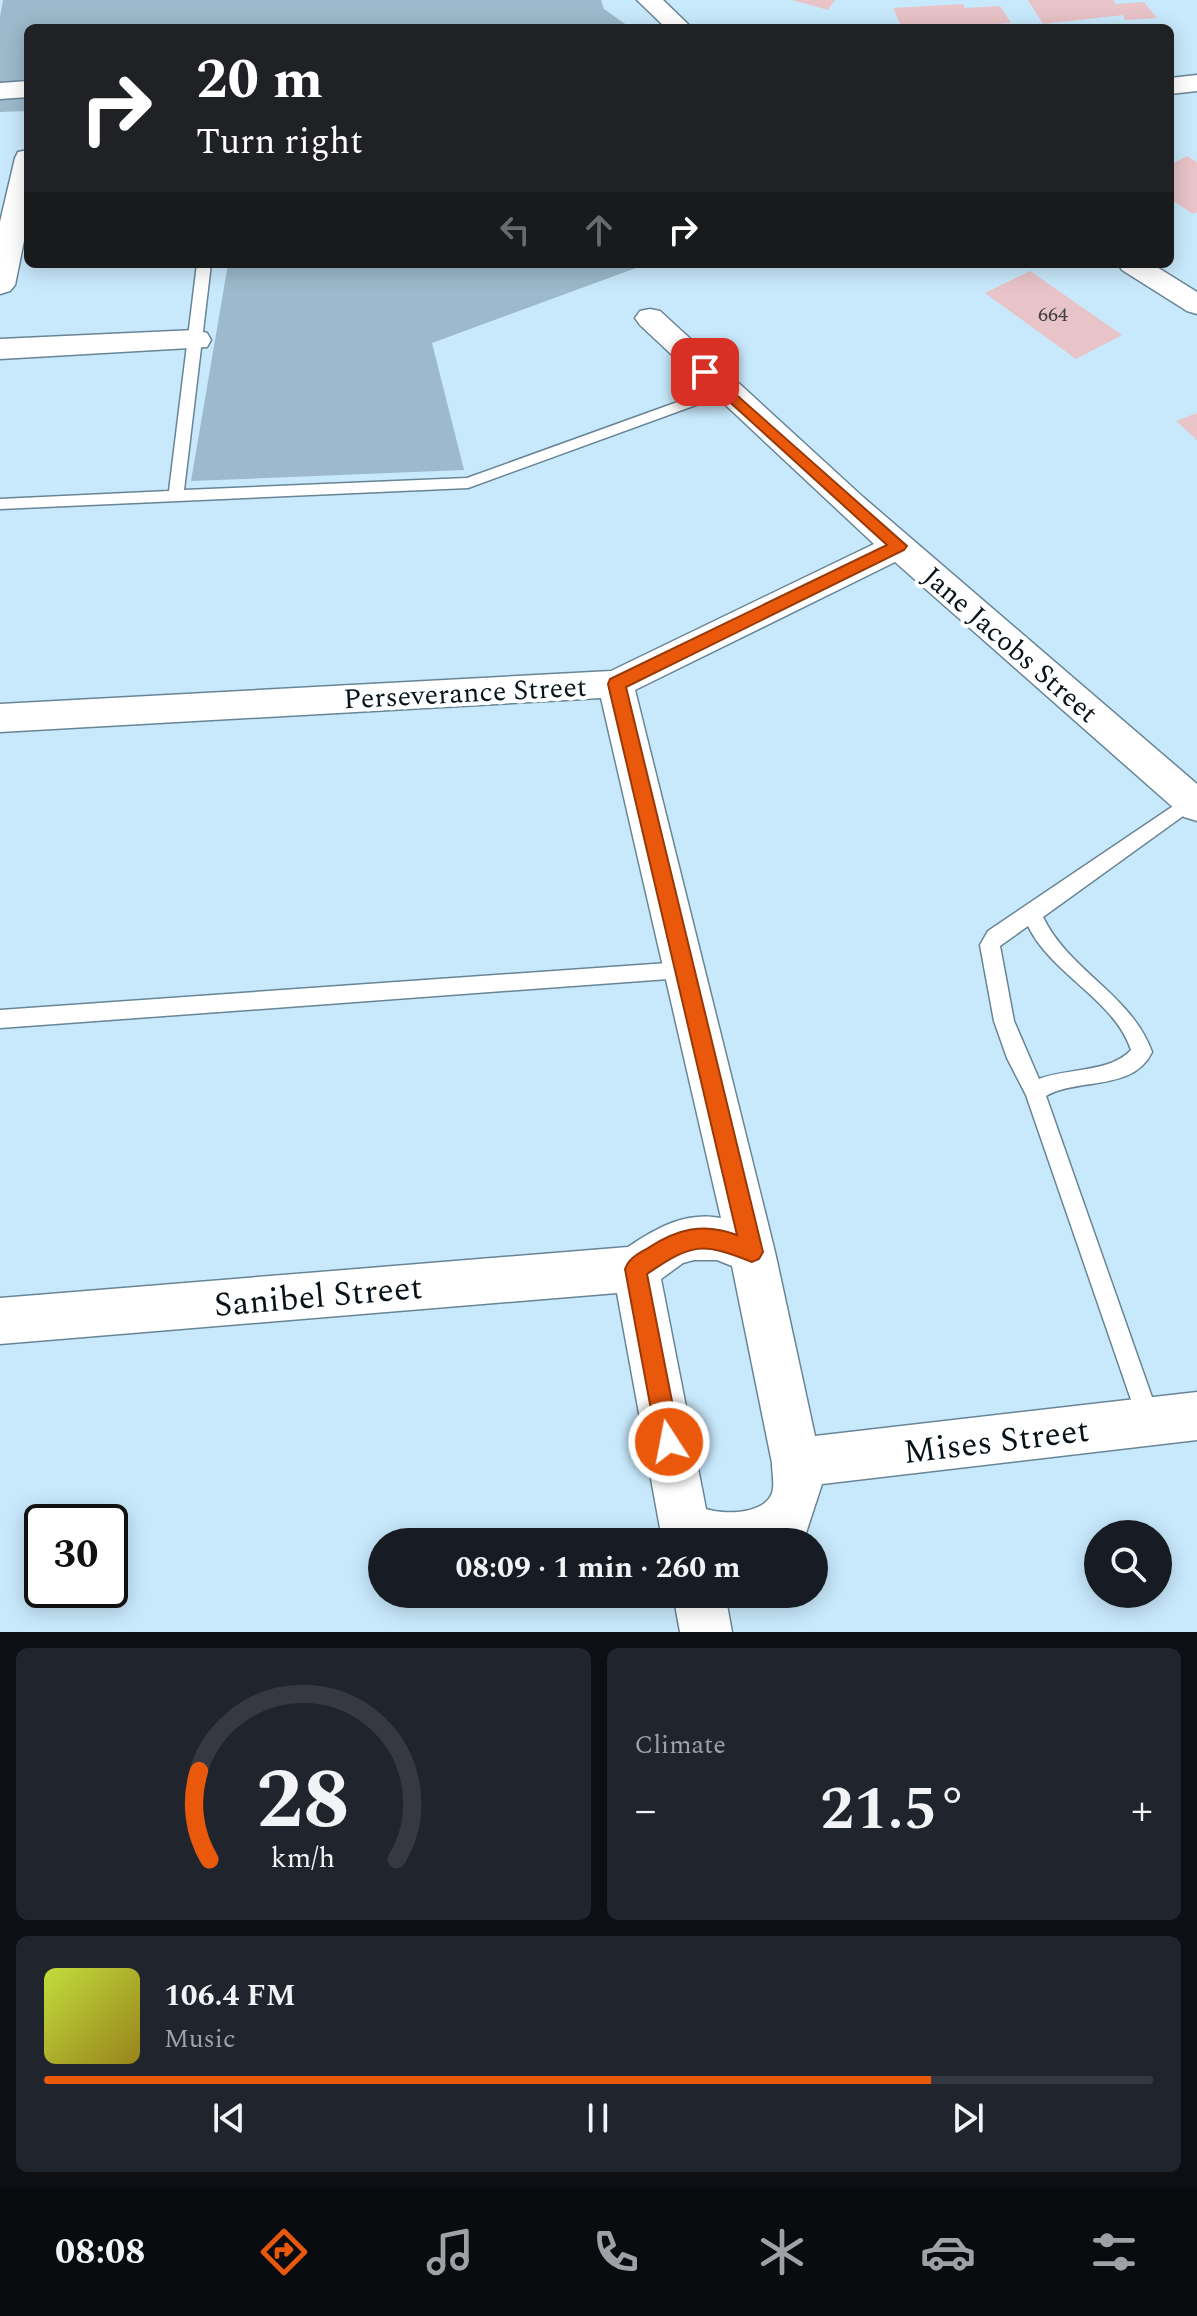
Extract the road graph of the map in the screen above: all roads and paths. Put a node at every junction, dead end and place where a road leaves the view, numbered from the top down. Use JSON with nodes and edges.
{"nodes":[{"id":1,"x":649,"y":0,"type":"edge"},
{"id":2,"x":676,"y":24,"type":"edge"},
{"id":3,"x":1197,"y":83,"type":"edge"},
{"id":4,"x":1174,"y":86,"type":"edge"},
{"id":5,"x":24,"y":89,"type":"edge"},
{"id":6,"x":0,"y":91,"type":"edge"},
{"id":7,"x":24,"y":152,"type":"edge"},
{"id":8,"x":0,"y":154,"type":"edge"},
{"id":9,"x":22,"y":214,"type":"edge"},
{"id":10,"x":204,"y":268,"type":"edge"},
{"id":11,"x":1138,"y":268,"type":"edge"},
{"id":12,"x":0,"y":285,"type":"edge"},
{"id":13,"x":1197,"y":305,"type":"edge"},
{"id":14,"x":650,"y":318,"type":"dead end"},
{"id":15,"x":196,"y":340,"type":"junction"},
{"id":16,"x":0,"y":349,"type":"edge"},
{"id":17,"x":724,"y":390,"type":"junction"},
{"id":18,"x":176,"y":496,"type":"junction"},
{"id":19,"x":0,"y":504,"type":"edge"},
{"id":20,"x":899,"y":546,"type":"junction"},
{"id":21,"x":616,"y":684,"type":"junction"},
{"id":22,"x":0,"y":718,"type":"edge"},
{"id":23,"x":1194,"y":804,"type":"edge"},
{"id":24,"x":1032,"y":914,"type":"junction"},
{"id":25,"x":682,"y":970,"type":"junction"},
{"id":26,"x":0,"y":1019,"type":"edge"},
{"id":27,"x":1035,"y":1092,"type":"junction"},
{"id":28,"x":752,"y":1252,"type":"junction"},
{"id":29,"x":636,"y":1269,"type":"junction"},
{"id":30,"x":0,"y":1321,"type":"edge"},
{"id":31,"x":1197,"y":1416,"type":"edge"},
{"id":32,"x":1149,"y":1422,"type":"junction"},
{"id":33,"x":796,"y":1463,"type":"junction"},
{"id":34,"x":686,"y":1528,"type":"edge"},
{"id":35,"x":768,"y":1528,"type":"edge"},
{"id":36,"x":702,"y":1608,"type":"edge"},
{"id":37,"x":706,"y":1632,"type":"edge"}],
"edges":[{"from":1,"to":2,"type":"street"},
{"from":3,"to":4,"type":"street"},
{"from":5,"to":6,"type":"street"},
{"from":7,"to":8,"type":"street"},
{"from":9,"to":12,"type":"street"},
{"from":10,"to":15,"type":"lane"},
{"from":11,"to":13,"type":"street"},
{"from":14,"to":17,"type":"street","name":"Jane Jacobs Street"},
{"from":15,"to":16,"type":"street"},
{"from":15,"to":18,"type":"lane"},
{"from":17,"to":18,"type":"lane"},
{"from":17,"to":20,"type":"street","name":"Jane Jacobs Street"},
{"from":18,"to":19,"type":"lane"},
{"from":20,"to":21,"type":"street","name":"Perseverance Street"},
{"from":20,"to":23,"type":"street","name":"Jane Jacobs Street"},
{"from":21,"to":22,"type":"street","name":"Perseverance Street"},
{"from":21,"to":25,"type":"street"},
{"from":23,"to":24,"type":"lane"},
{"from":24,"to":27,"type":"lane"},
{"from":24,"to":27,"type":"lane"},
{"from":25,"to":26,"type":"lane"},
{"from":25,"to":28,"type":"street"},
{"from":27,"to":32,"type":"lane"},
{"from":28,"to":29,"type":"street"},
{"from":28,"to":33,"type":"street"},
{"from":29,"to":30,"type":"street","name":"Sanibel Street"},
{"from":29,"to":34,"type":"street"},
{"from":31,"to":32,"type":"street","name":"Mises Street"},
{"from":32,"to":33,"type":"street","name":"Mises Street"},
{"from":33,"to":35,"type":"street"},
{"from":36,"to":37,"type":"street"}]}
